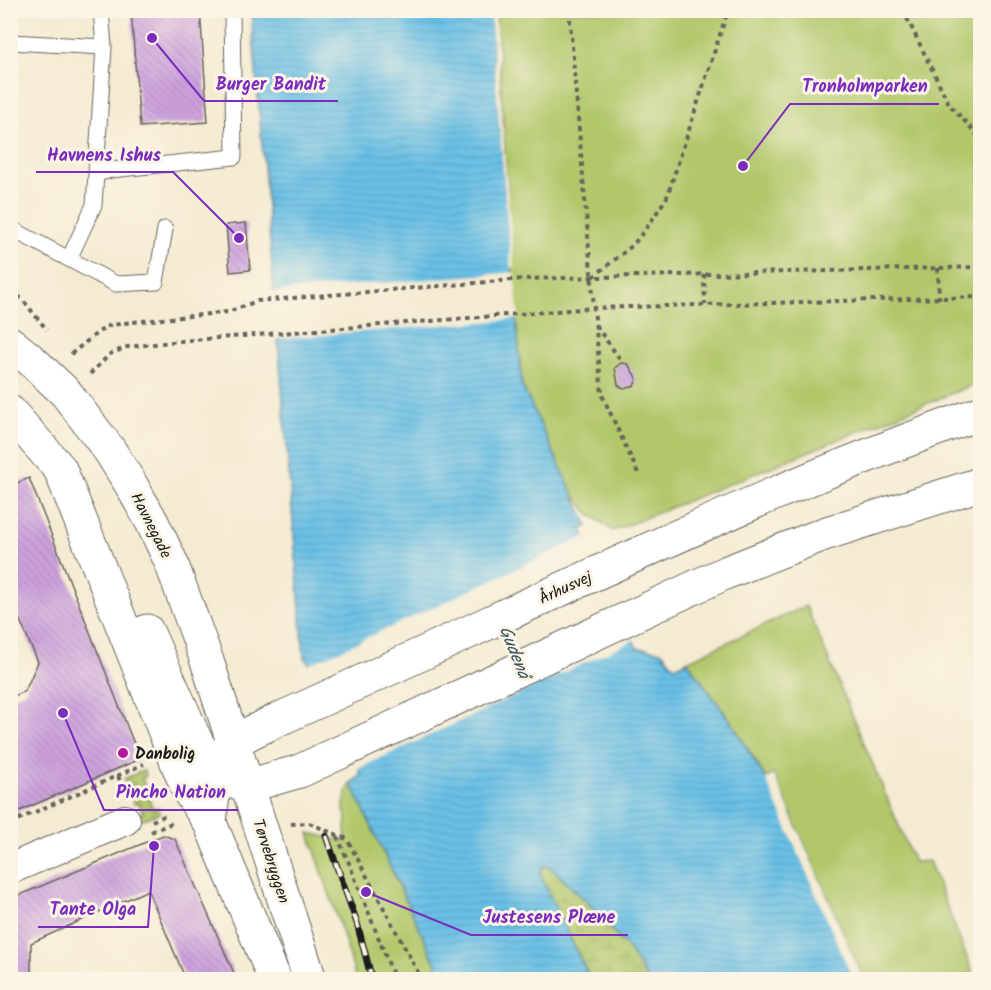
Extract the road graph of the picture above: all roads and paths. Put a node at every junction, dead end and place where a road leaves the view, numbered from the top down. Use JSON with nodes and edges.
{"nodes":[{"id":1,"x":101,"y":10,"type":"edge"},
{"id":2,"x":232,"y":10,"type":"edge"},
{"id":3,"x":569,"y":10,"type":"edge"},
{"id":4,"x":728,"y":10,"type":"edge"},
{"id":5,"x":903,"y":10,"type":"edge"},
{"id":6,"x":10,"y":42,"type":"edge"},
{"id":7,"x":104,"y":47,"type":"junction"},
{"id":8,"x":981,"y":138,"type":"edge"},
{"id":9,"x":96,"y":174,"type":"junction"},
{"id":10,"x":10,"y":228,"type":"edge"},
{"id":11,"x":165,"y":229,"type":"dead end"},
{"id":12,"x":69,"y":259,"type":"junction"},
{"id":13,"x":981,"y":267,"type":"edge"},
{"id":14,"x":938,"y":268,"type":"junction"},
{"id":15,"x":704,"y":274,"type":"junction"},
{"id":16,"x":592,"y":277,"type":"junction"},
{"id":17,"x":10,"y":291,"type":"edge"},
{"id":18,"x":981,"y":297,"type":"edge"},
{"id":19,"x":939,"y":298,"type":"junction"},
{"id":20,"x":705,"y":305,"type":"junction"},
{"id":21,"x":594,"y":308,"type":"junction"},
{"id":22,"x":596,"y":325,"type":"junction"},
{"id":23,"x":48,"y":332,"type":"dead end"},
{"id":24,"x":10,"y":344,"type":"edge"},
{"id":25,"x":68,"y":357,"type":"dead end"},
{"id":26,"x":620,"y":359,"type":"dead end"},
{"id":27,"x":66,"y":393,"type":"junction"},
{"id":28,"x":10,"y":412,"type":"edge"},
{"id":29,"x":981,"y":413,"type":"edge"},
{"id":30,"x":60,"y":469,"type":"junction"},
{"id":31,"x":638,"y":473,"type":"dead end"},
{"id":32,"x":981,"y":484,"type":"edge"},
{"id":33,"x":234,"y":743,"type":"junction"},
{"id":34,"x":149,"y":762,"type":"dead end"},
{"id":35,"x":218,"y":773,"type":"junction"},
{"id":36,"x":248,"y":786,"type":"junction"},
{"id":37,"x":125,"y":820,"type":"dead end"},
{"id":38,"x":10,"y":823,"type":"edge"},
{"id":39,"x":210,"y":823,"type":"junction"},
{"id":40,"x":309,"y":823,"type":"dead end"},
{"id":41,"x":336,"y":835,"type":"junction"},
{"id":42,"x":10,"y":869,"type":"edge"},
{"id":43,"x":275,"y":980,"type":"edge"},
{"id":44,"x":310,"y":980,"type":"edge"},
{"id":45,"x":395,"y":980,"type":"edge"},
{"id":46,"x":422,"y":980,"type":"edge"}],
"edges":[{"from":1,"to":7,"type":"lane"},
{"from":2,"to":9,"type":"lane"},
{"from":3,"to":16,"type":"path"},
{"from":4,"to":16,"type":"path"},
{"from":5,"to":8,"type":"path"},
{"from":6,"to":7,"type":"lane"},
{"from":7,"to":9,"type":"lane"},
{"from":9,"to":12,"type":"lane"},
{"from":10,"to":12,"type":"lane"},
{"from":11,"to":12,"type":"lane"},
{"from":13,"to":14,"type":"path"},
{"from":14,"to":15,"type":"path"},
{"from":14,"to":19,"type":"path"},
{"from":15,"to":16,"type":"path"},
{"from":15,"to":20,"type":"path"},
{"from":16,"to":21,"type":"path"},
{"from":16,"to":25,"type":"path"},
{"from":17,"to":23,"type":"path"},
{"from":18,"to":19,"type":"path"},
{"from":19,"to":20,"type":"path"},
{"from":20,"to":21,"type":"path"},
{"from":21,"to":22,"type":"path"},
{"from":21,"to":27,"type":"path"},
{"from":22,"to":26,"type":"path"},
{"from":22,"to":31,"type":"path"},
{"from":24,"to":27,"type":"main road","name":"Havnegade"},
{"from":27,"to":33,"type":"main road","name":"Havnegade"},
{"from":28,"to":30,"type":"main road"},
{"from":29,"to":33,"type":"main road","name":"Århusvej"},
{"from":30,"to":35,"type":"main road"},
{"from":30,"to":39,"type":"main road"},
{"from":32,"to":36,"type":"main road"},
{"from":33,"to":35,"type":"main road"},
{"from":33,"to":36,"type":"main road","name":"Tørvebryggen"},
{"from":34,"to":38,"type":"path"},
{"from":35,"to":36,"type":"main road"},
{"from":35,"to":39,"type":"main road"},
{"from":36,"to":44,"type":"main road","name":"Tørvebryggen"},
{"from":37,"to":42,"type":"street"},
{"from":39,"to":43,"type":"main road"},
{"from":40,"to":41,"type":"path"},
{"from":41,"to":45,"type":"path"},
{"from":41,"to":46,"type":"path"}]}
